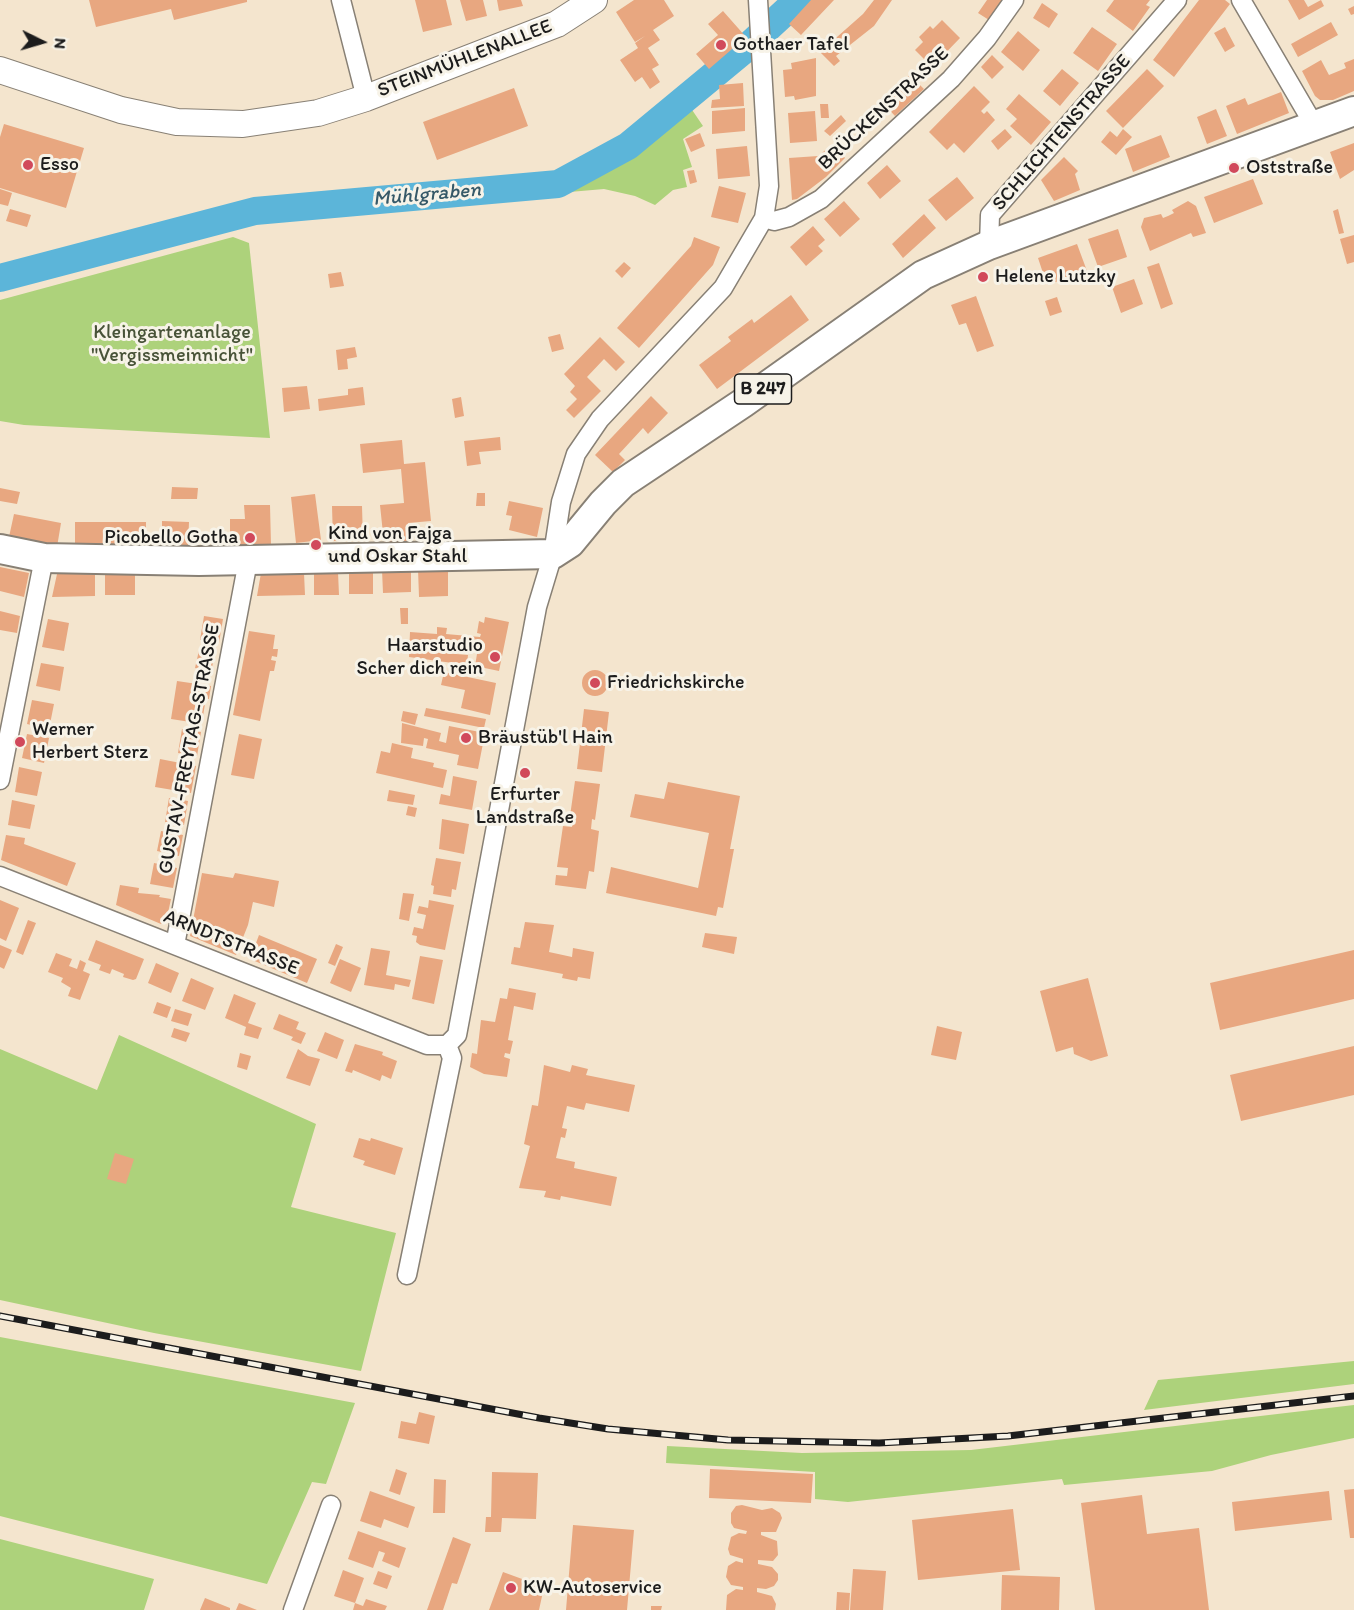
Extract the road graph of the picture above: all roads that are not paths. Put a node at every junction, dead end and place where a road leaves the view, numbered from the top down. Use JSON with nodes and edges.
{"nodes":[{"id":1,"x":341,"y":0,"type":"edge"},
{"id":2,"x":594,"y":0,"type":"edge"},
{"id":3,"x":758,"y":0,"type":"edge"},
{"id":4,"x":1014,"y":0,"type":"edge"},
{"id":5,"x":1177,"y":0,"type":"edge"},
{"id":6,"x":1241,"y":0,"type":"edge"},
{"id":7,"x":0,"y":70,"type":"edge"},
{"id":8,"x":366,"y":98,"type":"junction"},
{"id":9,"x":1354,"y":111,"type":"edge"},
{"id":10,"x":1314,"y":126,"type":"junction"},
{"id":11,"x":764,"y":218,"type":"junction"},
{"id":12,"x":989,"y":246,"type":"junction"},
{"id":13,"x":0,"y":549,"type":"edge"},
{"id":14,"x":553,"y":554,"type":"junction"},
{"id":15,"x":44,"y":558,"type":"junction"},
{"id":16,"x":248,"y":561,"type":"junction"},
{"id":17,"x":0,"y":780,"type":"edge"},
{"id":18,"x":0,"y":876,"type":"edge"},
{"id":19,"x":175,"y":945,"type":"junction"},
{"id":20,"x":447,"y":1045,"type":"junction"},
{"id":21,"x":407,"y":1275,"type":"dead end"},
{"id":22,"x":331,"y":1505,"type":"dead end"},
{"id":23,"x":293,"y":1610,"type":"edge"}],
"edges":[{"from":1,"to":8,"type":"street"},
{"from":2,"to":8,"type":"main road","name":"STEINMÜHLENALLEE"},
{"from":3,"to":11,"type":"street"},
{"from":4,"to":11,"type":"street","name":"BRÜCKENSTRASSE"},
{"from":5,"to":12,"type":"street","name":"SCHLICHTENSTRASSE"},
{"from":6,"to":10,"type":"street"},
{"from":7,"to":8,"type":"main road","name":"STEINMÜHLENALLEE"},
{"from":9,"to":10,"type":"main road","number":"B 247"},
{"from":10,"to":12,"type":"main road","number":"B 247"},
{"from":11,"to":14,"type":"street"},
{"from":12,"to":14,"type":"main road","number":"B 247"},
{"from":13,"to":15,"type":"main road"},
{"from":14,"to":16,"type":"main road"},
{"from":14,"to":20,"type":"street"},
{"from":15,"to":16,"type":"main road"},
{"from":15,"to":17,"type":"street"},
{"from":16,"to":19,"type":"street","name":"GUSTAV-FREYTAG-STRASSE"},
{"from":18,"to":19,"type":"street","name":"ARNDTSTRASSE"},
{"from":19,"to":20,"type":"street","name":"ARNDTSTRASSE"},
{"from":20,"to":21,"type":"street"},
{"from":22,"to":23,"type":"street"}]}
